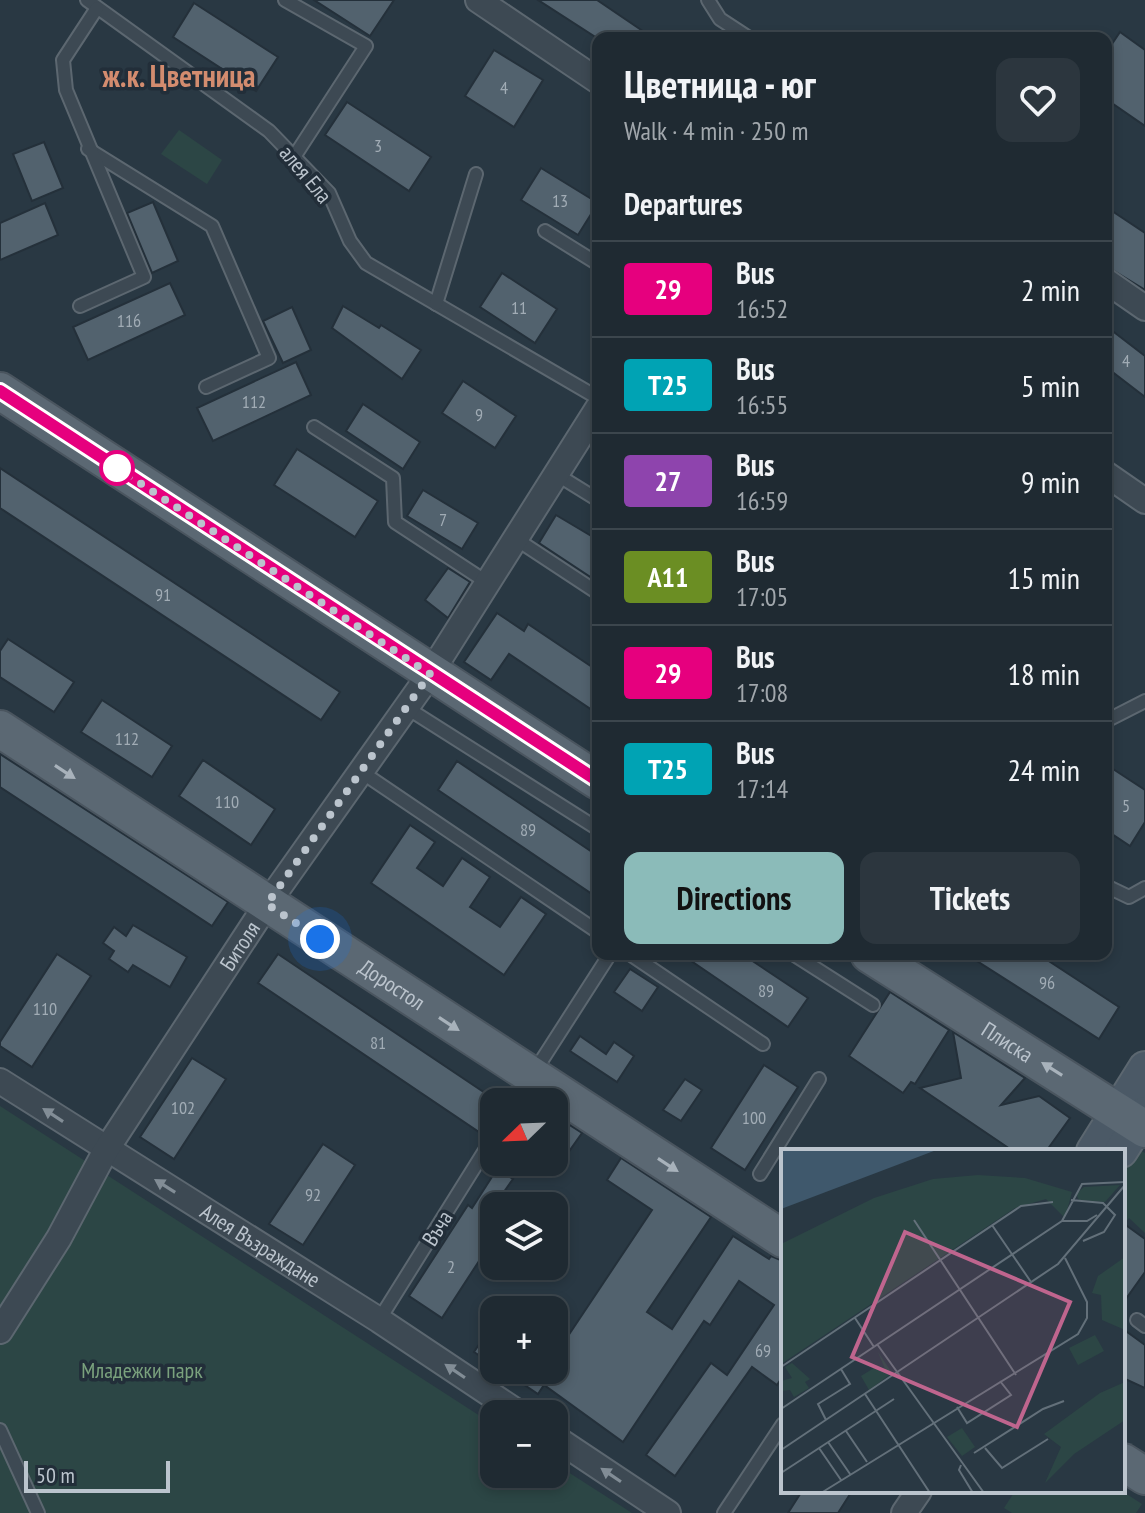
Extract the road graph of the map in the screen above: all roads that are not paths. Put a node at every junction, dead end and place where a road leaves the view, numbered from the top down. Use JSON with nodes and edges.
{"nodes":[{"id":1,"x":285,"y":0,"type":"edge"},
{"id":2,"x":478,"y":0,"type":"edge"},
{"id":3,"x":708,"y":0,"type":"edge"},
{"id":4,"x":90,"y":2,"type":"edge"},
{"id":5,"x":740,"y":32,"type":"edge"},
{"id":6,"x":592,"y":77,"type":"edge"},
{"id":7,"x":88,"y":149,"type":"junction"},
{"id":8,"x":294,"y":157,"type":"junction"},
{"id":9,"x":476,"y":174,"type":"dead end"},
{"id":10,"x":545,"y":231,"type":"dead end"},
{"id":11,"x":592,"y":260,"type":"edge"},
{"id":12,"x":1112,"y":285,"type":"edge"},
{"id":13,"x":436,"y":304,"type":"junction"},
{"id":14,"x":80,"y":306,"type":"dead end"},
{"id":15,"x":1145,"y":308,"type":"edge"},
{"id":16,"x":206,"y":387,"type":"dead end"},
{"id":17,"x":0,"y":391,"type":"edge"},
{"id":18,"x":592,"y":395,"type":"edge"},
{"id":19,"x":592,"y":417,"type":"edge"},
{"id":20,"x":314,"y":427,"type":"dead end"},
{"id":21,"x":556,"y":474,"type":"junction"},
{"id":22,"x":1112,"y":478,"type":"edge"},
{"id":23,"x":592,"y":496,"type":"edge"},
{"id":24,"x":1145,"y":501,"type":"edge"},
{"id":25,"x":516,"y":539,"type":"junction"},
{"id":26,"x":488,"y":583,"type":"junction"},
{"id":27,"x":592,"y":589,"type":"edge"},
{"id":28,"x":430,"y":674,"type":"junction"},
{"id":29,"x":1145,"y":701,"type":"edge"},
{"id":30,"x":407,"y":708,"type":"junction"},
{"id":31,"x":1112,"y":718,"type":"edge"},
{"id":32,"x":0,"y":729,"type":"edge"},
{"id":33,"x":363,"y":773,"type":"junction"},
{"id":34,"x":592,"y":777,"type":"edge"},
{"id":35,"x":592,"y":825,"type":"edge"},
{"id":36,"x":1145,"y":888,"type":"edge"},
{"id":37,"x":1112,"y":889,"type":"edge"},
{"id":38,"x":267,"y":904,"type":"junction"},
{"id":39,"x":592,"y":928,"type":"edge"},
{"id":40,"x":606,"y":960,"type":"edge"},
{"id":41,"x":639,"y":960,"type":"edge"},
{"id":42,"x":802,"y":960,"type":"edge"},
{"id":43,"x":878,"y":960,"type":"edge"},
{"id":44,"x":873,"y":1005,"type":"dead end"},
{"id":45,"x":763,"y":1044,"type":"dead end"},
{"id":46,"x":1145,"y":1068,"type":"edge"},
{"id":47,"x":819,"y":1079,"type":"dead end"},
{"id":48,"x":0,"y":1081,"type":"edge"},
{"id":49,"x":520,"y":1088,"type":"edge"},
{"id":50,"x":524,"y":1088,"type":"edge"},
{"id":51,"x":568,"y":1116,"type":"edge"},
{"id":52,"x":1133,"y":1125,"type":"edge"},
{"id":53,"x":1096,"y":1149,"type":"edge"},
{"id":54,"x":106,"y":1150,"type":"junction"},
{"id":55,"x":480,"y":1158,"type":"edge"},
{"id":56,"x":760,"y":1174,"type":"dead end"},
{"id":57,"x":781,"y":1238,"type":"edge"},
{"id":58,"x":379,"y":1320,"type":"junction"},
{"id":59,"x":0,"y":1331,"type":"edge"},
{"id":60,"x":499,"y":1400,"type":"edge"},
{"id":61,"x":781,"y":1427,"type":"edge"},
{"id":62,"x":0,"y":1430,"type":"edge"},
{"id":63,"x":568,"y":1446,"type":"edge"},
{"id":64,"x":1125,"y":1463,"type":"edge"},
{"id":65,"x":1145,"y":1476,"type":"edge"},
{"id":66,"x":918,"y":1493,"type":"edge"},
{"id":67,"x":38,"y":1513,"type":"edge"},
{"id":68,"x":668,"y":1513,"type":"edge"},
{"id":69,"x":724,"y":1513,"type":"edge"},
{"id":70,"x":904,"y":1513,"type":"edge"}],
"edges":[{"from":1,"to":8,"type":"lane"},
{"from":2,"to":6,"type":"street"},
{"from":3,"to":5,"type":"lane"},
{"from":4,"to":7,"type":"lane"},
{"from":4,"to":8,"type":"lane","name":"алея Ела"},
{"from":7,"to":14,"type":"lane"},
{"from":7,"to":16,"type":"lane"},
{"from":8,"to":13,"type":"lane","name":"алея Ела"},
{"from":9,"to":13,"type":"lane"},
{"from":10,"to":11,"type":"lane"},
{"from":12,"to":15,"type":"street"},
{"from":13,"to":18,"type":"lane","name":"алея Ела"},
{"from":17,"to":28,"type":"main road"},
{"from":19,"to":21,"type":"street","name":"Битоля"},
{"from":20,"to":26,"type":"lane"},
{"from":21,"to":23,"type":"lane"},
{"from":21,"to":25,"type":"street","name":"Битоля"},
{"from":22,"to":24,"type":"street"},
{"from":25,"to":26,"type":"street","name":"Битоля"},
{"from":25,"to":27,"type":"lane"},
{"from":26,"to":28,"type":"street","name":"Битоля"},
{"from":28,"to":30,"type":"street","name":"Битоля"},
{"from":28,"to":34,"type":"main road"},
{"from":29,"to":31,"type":"lane"},
{"from":30,"to":33,"type":"street","name":"Битоля"},
{"from":30,"to":35,"type":"lane"},
{"from":32,"to":38,"type":"main road","name":"Доростол","one_way":true},
{"from":33,"to":38,"type":"street","name":"Битоля"},
{"from":33,"to":39,"type":"lane"},
{"from":36,"to":37,"type":"lane"},
{"from":38,"to":49,"type":"main road","name":"Доростол","one_way":true},
{"from":38,"to":54,"type":"street","name":"Битоля"},
{"from":40,"to":50,"type":"lane"},
{"from":41,"to":45,"type":"lane"},
{"from":42,"to":44,"type":"lane"},
{"from":52,"to":43,"type":"main road","name":"Плиска","one_way":true},
{"from":46,"to":52,"type":"main road"},
{"from":47,"to":56,"type":"lane"},
{"from":54,"to":48,"type":"street","name":"Алея Възраждане","one_way":true},
{"from":51,"to":57,"type":"main road","name":"Доростол","one_way":true},
{"from":52,"to":53,"type":"main road"},
{"from":58,"to":54,"type":"street","name":"Алея Възраждане","one_way":true},
{"from":54,"to":59,"type":"street","name":"Битоля"},
{"from":55,"to":58,"type":"lane","name":"Въча"},
{"from":60,"to":58,"type":"street","name":"Алея Възраждане","one_way":true},
{"from":61,"to":69,"type":"lane"},
{"from":62,"to":67,"type":"lane"},
{"from":68,"to":63,"type":"street","one_way":true},
{"from":64,"to":65,"type":"main road"},
{"from":66,"to":70,"type":"street"}]}
